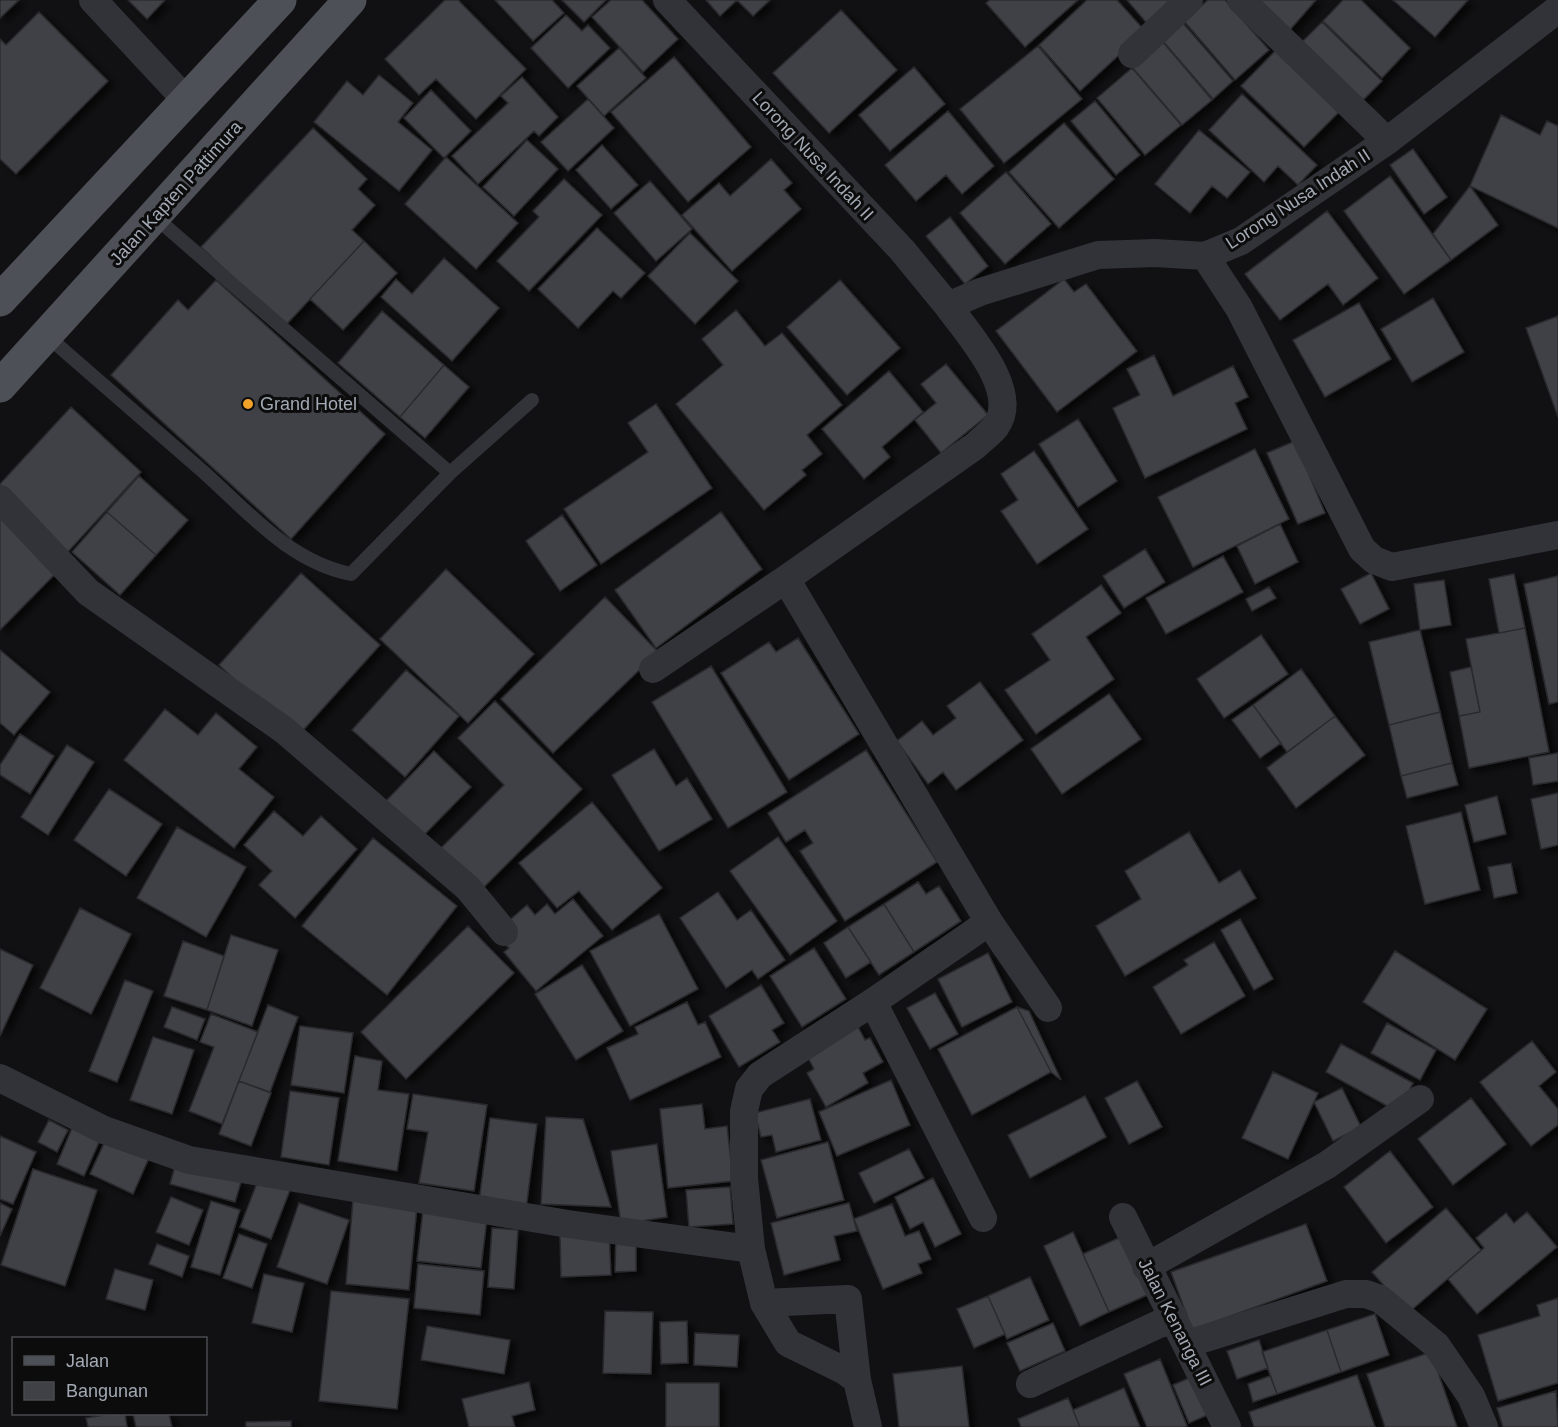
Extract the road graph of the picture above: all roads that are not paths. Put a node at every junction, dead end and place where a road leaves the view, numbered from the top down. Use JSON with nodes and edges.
{"nodes":[{"id":1,"x":93,"y":0,"type":"edge"},
{"id":2,"x":280,"y":0,"type":"edge"},
{"id":3,"x":350,"y":0,"type":"edge"},
{"id":4,"x":667,"y":0,"type":"edge"},
{"id":5,"x":1189,"y":0,"type":"edge"},
{"id":6,"x":1241,"y":0,"type":"edge"},
{"id":7,"x":1558,"y":9,"type":"edge"},
{"id":8,"x":1132,"y":54,"type":"dead end"},
{"id":9,"x":187,"y":101,"type":"junction"},
{"id":10,"x":1387,"y":141,"type":"junction"},
{"id":11,"x":155,"y":217,"type":"junction"},
{"id":12,"x":1205,"y":256,"type":"junction"},
{"id":13,"x":0,"y":300,"type":"edge"},
{"id":14,"x":948,"y":306,"type":"junction"},
{"id":15,"x":46,"y":335,"type":"junction"},
{"id":16,"x":0,"y":386,"type":"edge"},
{"id":17,"x":532,"y":400,"type":"dead end"},
{"id":18,"x":450,"y":473,"type":"junction"},
{"id":19,"x":0,"y":499,"type":"edge"},
{"id":20,"x":1558,"y":535,"type":"edge"},
{"id":21,"x":786,"y":579,"type":"junction"},
{"id":22,"x":653,"y":669,"type":"dead end"},
{"id":23,"x":989,"y":922,"type":"junction"},
{"id":24,"x":504,"y":932,"type":"dead end"},
{"id":25,"x":873,"y":1002,"type":"junction"},
{"id":26,"x":1048,"y":1008,"type":"dead end"},
{"id":27,"x":0,"y":1078,"type":"edge"},
{"id":28,"x":1420,"y":1099,"type":"dead end"},
{"id":29,"x":1123,"y":1217,"type":"dead end"},
{"id":30,"x":983,"y":1218,"type":"dead end"},
{"id":31,"x":752,"y":1249,"type":"junction"},
{"id":32,"x":1146,"y":1267,"type":"junction"},
{"id":33,"x":764,"y":1303,"type":"junction"},
{"id":34,"x":1174,"y":1317,"type":"junction"},
{"id":35,"x":1187,"y":1344,"type":"junction"},
{"id":36,"x":857,"y":1380,"type":"junction"},
{"id":37,"x":1030,"y":1384,"type":"dead end"},
{"id":38,"x":868,"y":1427,"type":"edge"},
{"id":39,"x":1227,"y":1427,"type":"edge"},
{"id":40,"x":1484,"y":1427,"type":"edge"}],
"edges":[{"from":1,"to":9,"type":"street"},
{"from":2,"to":9,"type":"main road"},
{"from":3,"to":11,"type":"main road","name":"Jalan Kapten Pattimura"},
{"from":4,"to":14,"type":"street","name":"Lorong Nusa Indah II"},
{"from":5,"to":8,"type":"street"},
{"from":6,"to":10,"type":"street"},
{"from":7,"to":10,"type":"street","name":"Lorong Nusa Indah II"},
{"from":9,"to":13,"type":"main road"},
{"from":10,"to":12,"type":"street","name":"Lorong Nusa Indah II"},
{"from":11,"to":15,"type":"main road","name":"Jalan Kapten Pattimura"},
{"from":11,"to":18,"type":"lane"},
{"from":12,"to":14,"type":"street","name":"Lorong Nusa Indah II"},
{"from":12,"to":20,"type":"street"},
{"from":14,"to":21,"type":"street"},
{"from":15,"to":16,"type":"main road","name":"Jalan Kapten Pattimura"},
{"from":15,"to":18,"type":"lane"},
{"from":17,"to":18,"type":"lane"},
{"from":19,"to":24,"type":"street"},
{"from":21,"to":22,"type":"street"},
{"from":21,"to":23,"type":"street"},
{"from":23,"to":25,"type":"street"},
{"from":23,"to":26,"type":"street"},
{"from":25,"to":30,"type":"street"},
{"from":25,"to":31,"type":"street"},
{"from":27,"to":31,"type":"street"},
{"from":28,"to":32,"type":"street"},
{"from":29,"to":32,"type":"street","name":"Jalan Kenanga III"},
{"from":31,"to":33,"type":"street"},
{"from":32,"to":34,"type":"street","name":"Jalan Kenanga III"},
{"from":33,"to":36,"type":"street"},
{"from":33,"to":36,"type":"street"},
{"from":34,"to":35,"type":"street","name":"Jalan Kenanga III"},
{"from":34,"to":37,"type":"street"},
{"from":35,"to":39,"type":"street","name":"Jalan Kenanga III"},
{"from":35,"to":40,"type":"street"},
{"from":36,"to":38,"type":"street"}]}
